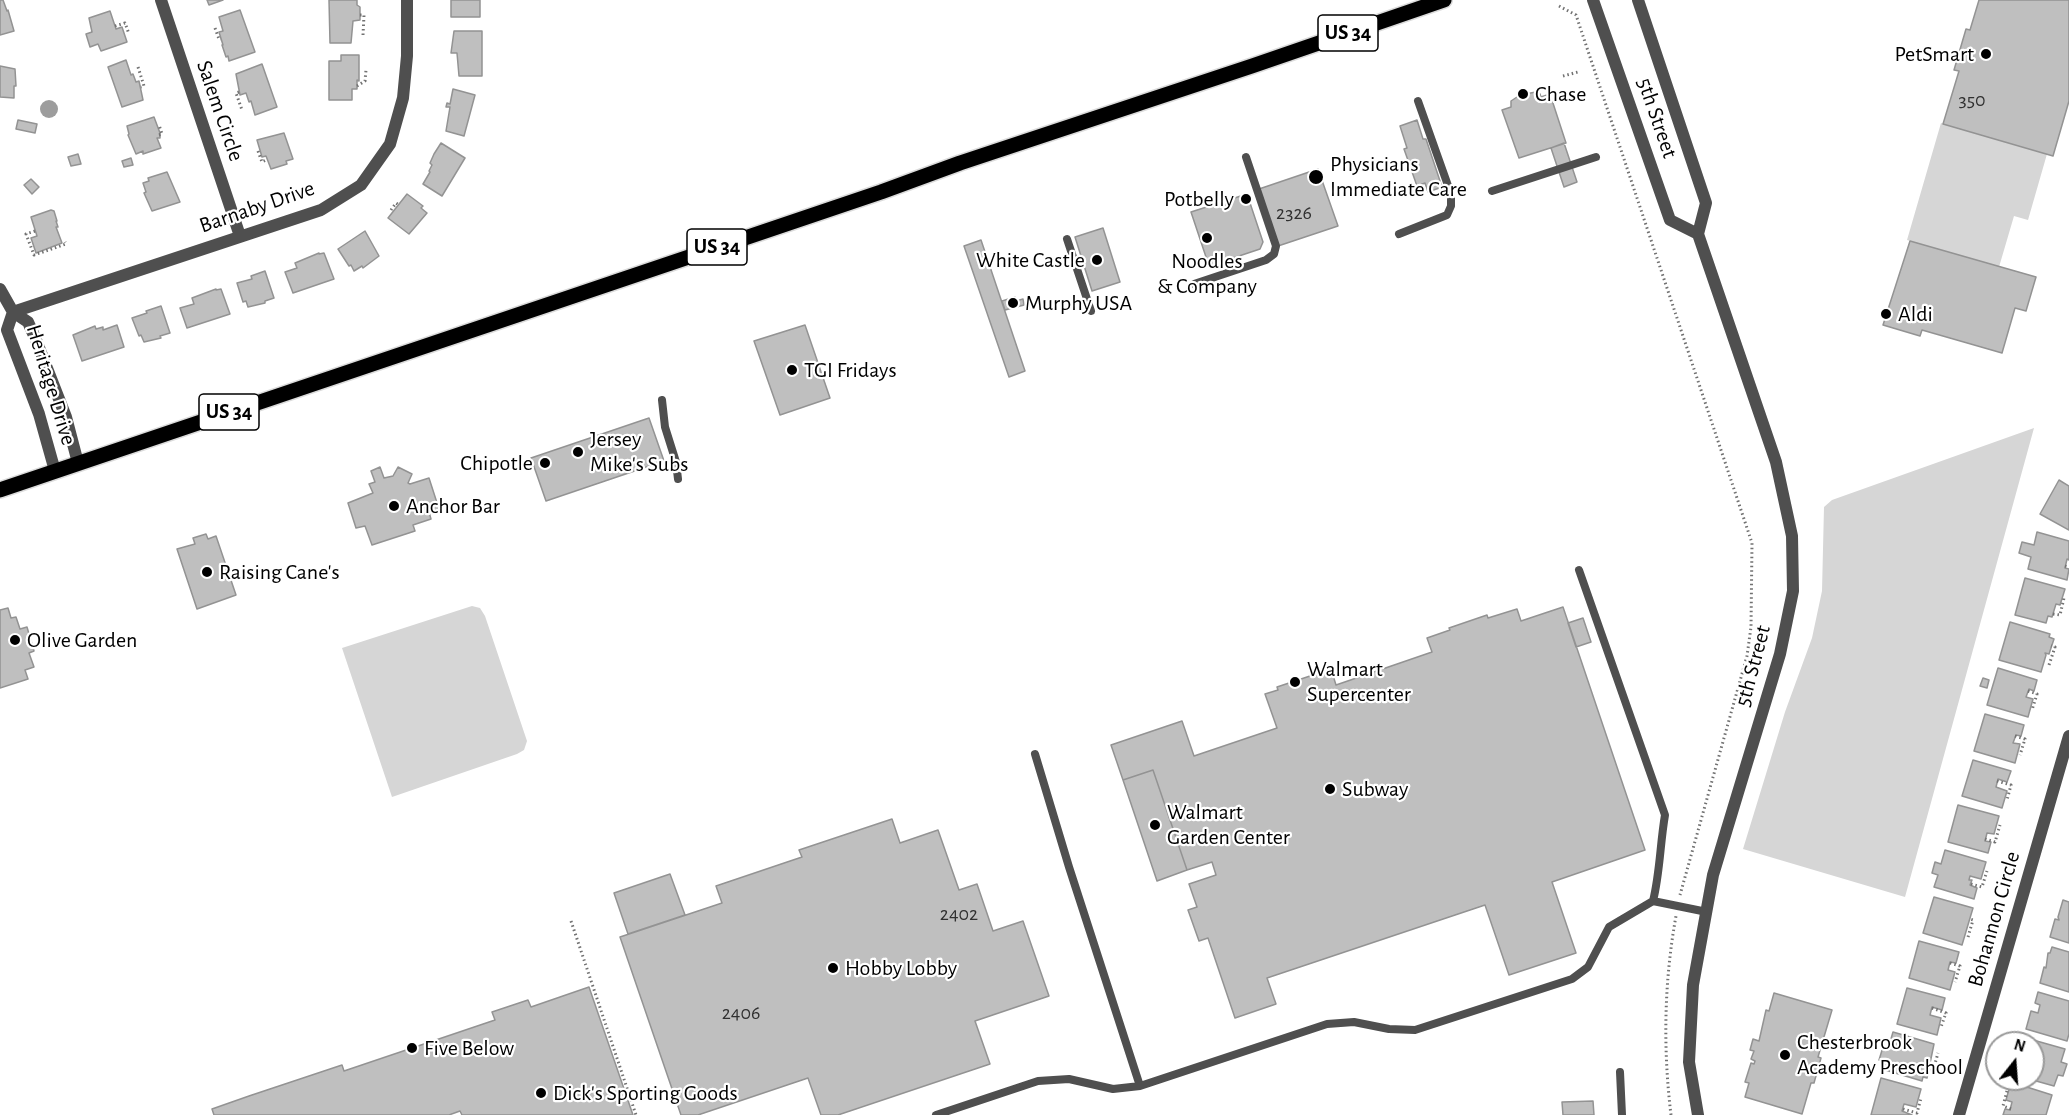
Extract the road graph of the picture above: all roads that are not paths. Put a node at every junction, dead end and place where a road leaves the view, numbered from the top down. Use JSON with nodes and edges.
{"nodes":[{"id":1,"x":161,"y":0,"type":"edge"},
{"id":2,"x":407,"y":0,"type":"edge"},
{"id":3,"x":1444,"y":0,"type":"edge"},
{"id":4,"x":1593,"y":0,"type":"edge"},
{"id":5,"x":1638,"y":0,"type":"edge"},
{"id":6,"x":1418,"y":101,"type":"dead end"},
{"id":7,"x":1246,"y":157,"type":"dead end"},
{"id":8,"x":1596,"y":157,"type":"dead end"},
{"id":9,"x":1492,"y":191,"type":"dead end"},
{"id":10,"x":1399,"y":234,"type":"dead end"},
{"id":11,"x":1698,"y":234,"type":"junction"},
{"id":12,"x":240,"y":236,"type":"junction"},
{"id":13,"x":1067,"y":239,"type":"dead end"},
{"id":14,"x":1194,"y":284,"type":"dead end"},
{"id":15,"x":0,"y":289,"type":"edge"},
{"id":16,"x":1091,"y":311,"type":"dead end"},
{"id":17,"x":13,"y":312,"type":"junction"},
{"id":18,"x":662,"y":400,"type":"dead end"},
{"id":19,"x":78,"y":463,"type":"junction"},
{"id":20,"x":55,"y":471,"type":"junction"},
{"id":21,"x":678,"y":479,"type":"dead end"},
{"id":22,"x":0,"y":490,"type":"edge"},
{"id":23,"x":1579,"y":570,"type":"dead end"},
{"id":24,"x":2069,"y":736,"type":"edge"},
{"id":25,"x":1035,"y":754,"type":"dead end"},
{"id":26,"x":1653,"y":901,"type":"junction"},
{"id":27,"x":1707,"y":912,"type":"junction"},
{"id":28,"x":1620,"y":1072,"type":"dead end"},
{"id":29,"x":1140,"y":1086,"type":"junction"},
{"id":30,"x":936,"y":1115,"type":"edge"},
{"id":31,"x":1622,"y":1115,"type":"edge"},
{"id":32,"x":1698,"y":1115,"type":"edge"},
{"id":33,"x":1959,"y":1115,"type":"edge"}],
"edges":[{"from":1,"to":12,"type":"street","name":"Salem Circle"},
{"from":2,"to":12,"type":"street","name":"Barnaby Drive"},
{"from":3,"to":19,"type":"main road","number":"US 34"},
{"from":4,"to":11,"type":"street","name":"5th Street"},
{"from":5,"to":11,"type":"street","name":"5th Street"},
{"from":6,"to":10,"type":"lane"},
{"from":7,"to":14,"type":"lane"},
{"from":8,"to":9,"type":"lane"},
{"from":11,"to":27,"type":"street","name":"5th Street"},
{"from":12,"to":17,"type":"street","name":"Barnaby Drive"},
{"from":13,"to":16,"type":"lane"},
{"from":15,"to":17,"type":"street","name":"Heritage Drive"},
{"from":17,"to":19,"type":"street","name":"Heritage Drive"},
{"from":17,"to":20,"type":"street","name":"Heritage Drive"},
{"from":18,"to":21,"type":"lane"},
{"from":19,"to":20,"type":"main road","number":"US 34"},
{"from":20,"to":22,"type":"main road","number":"US 34"},
{"from":23,"to":26,"type":"lane"},
{"from":24,"to":33,"type":"street","name":"Bohannon Circle"},
{"from":25,"to":29,"type":"lane"},
{"from":26,"to":27,"type":"lane"},
{"from":26,"to":29,"type":"lane"},
{"from":27,"to":32,"type":"street","name":"5th Street"},
{"from":28,"to":31,"type":"lane"},
{"from":29,"to":30,"type":"lane"}]}
